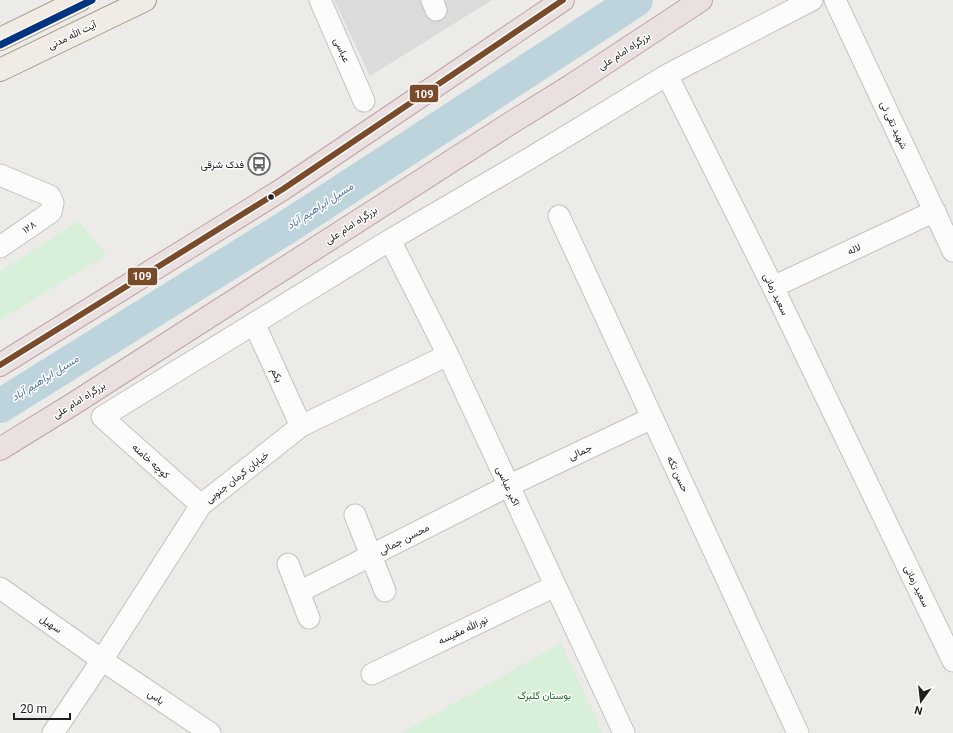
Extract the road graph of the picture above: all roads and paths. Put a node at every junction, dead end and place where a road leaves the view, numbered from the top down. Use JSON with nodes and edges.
{"nodes":[{"id":1,"x":80,"y":0,"type":"edge"},
{"id":2,"x":145,"y":0,"type":"edge"},
{"id":3,"x":320,"y":0,"type":"edge"},
{"id":4,"x":563,"y":0,"type":"edge"},
{"id":5,"x":701,"y":0,"type":"edge"},
{"id":6,"x":812,"y":0,"type":"edge"},
{"id":7,"x":835,"y":0,"type":"edge"},
{"id":8,"x":0,"y":39,"type":"edge"},
{"id":9,"x":0,"y":70,"type":"edge"},
{"id":10,"x":667,"y":75,"type":"junction"},
{"id":11,"x":364,"y":101,"type":"dead end"},
{"id":12,"x":0,"y":175,"type":"edge"},
{"id":13,"x":935,"y":211,"type":"junction"},
{"id":14,"x":559,"y":216,"type":"dead end"},
{"id":15,"x":390,"y":240,"type":"junction"},
{"id":16,"x":0,"y":247,"type":"edge"},
{"id":17,"x":953,"y":251,"type":"edge"},
{"id":18,"x":773,"y":287,"type":"junction"},
{"id":19,"x":254,"y":323,"type":"junction"},
{"id":20,"x":448,"y":355,"type":"junction"},
{"id":21,"x":0,"y":364,"type":"edge"},
{"id":22,"x":652,"y":418,"type":"junction"},
{"id":23,"x":301,"y":426,"type":"junction"},
{"id":24,"x":0,"y":449,"type":"edge"},
{"id":25,"x":508,"y":486,"type":"junction"},
{"id":26,"x":201,"y":505,"type":"junction"},
{"id":27,"x":355,"y":515,"type":"dead end"},
{"id":28,"x":370,"y":556,"type":"junction"},
{"id":29,"x":288,"y":564,"type":"dead end"},
{"id":30,"x":555,"y":586,"type":"junction"},
{"id":31,"x":0,"y":588,"type":"edge"},
{"id":32,"x":385,"y":591,"type":"dead end"},
{"id":33,"x":299,"y":592,"type":"junction"},
{"id":34,"x":309,"y":618,"type":"dead end"},
{"id":35,"x":947,"y":634,"type":"edge"},
{"id":36,"x":102,"y":660,"type":"junction"},
{"id":37,"x":953,"y":661,"type":"edge"},
{"id":38,"x":372,"y":674,"type":"dead end"},
{"id":39,"x":53,"y":733,"type":"edge"},
{"id":40,"x":210,"y":733,"type":"edge"},
{"id":41,"x":624,"y":733,"type":"edge"},
{"id":42,"x":798,"y":733,"type":"edge"}],
"edges":[{"from":1,"to":8,"type":"main road"},
{"from":2,"to":9,"type":"main road","name":"آیت الله مدنی"},
{"from":3,"to":11,"type":"street","name":"عباسی"},
{"from":4,"to":21,"type":"highway"},
{"from":5,"to":24,"type":"highway","name":"بزرگراه امام علی"},
{"from":6,"to":10,"type":"street"},
{"from":7,"to":13,"type":"street","name":"شهید تقی ئی"},
{"from":10,"to":15,"type":"street"},
{"from":10,"to":18,"type":"street","name":"سعید زمانی"},
{"from":12,"to":16,"type":"street","name":"۱۲۸"},
{"from":13,"to":17,"type":"street","name":"شهید تقی ئی"},
{"from":13,"to":18,"type":"street","name":"لاله"},
{"from":14,"to":22,"type":"street","name":"حسن تکه"},
{"from":15,"to":19,"type":"street"},
{"from":15,"to":20,"type":"street","name":"اکبر عباسی"},
{"from":18,"to":35,"type":"street","name":"سعید زمانی"},
{"from":19,"to":23,"type":"street","name":"یکم"},
{"from":19,"to":26,"type":"street","name":"کوچه خامنه"},
{"from":20,"to":23,"type":"street","name":"خیابان کرمان جنوبی"},
{"from":20,"to":25,"type":"street","name":"اکبر عباسی"},
{"from":22,"to":25,"type":"street","name":"جمالی"},
{"from":22,"to":42,"type":"street","name":"حسن تکه"},
{"from":23,"to":26,"type":"street","name":"خیابان کرمان جنوبی"},
{"from":25,"to":28,"type":"street","name":"محسن جمالی"},
{"from":25,"to":30,"type":"street","name":"اکبر عباسی"},
{"from":26,"to":36,"type":"street","name":"خیابان کرمان جنوبی"},
{"from":27,"to":28,"type":"street"},
{"from":28,"to":32,"type":"street"},
{"from":28,"to":33,"type":"street","name":"محسن جمالی"},
{"from":29,"to":33,"type":"street"},
{"from":30,"to":38,"type":"street","name":"نورالله مقیسه"},
{"from":30,"to":41,"type":"street","name":"اکبر عباسی"},
{"from":31,"to":36,"type":"street","name":"سهیل"},
{"from":33,"to":34,"type":"street"},
{"from":35,"to":37,"type":"street","name":"سعید زمانی"},
{"from":36,"to":39,"type":"street","name":"خیابان کرمان جنوبی"},
{"from":36,"to":40,"type":"street","name":"یاس"}]}
